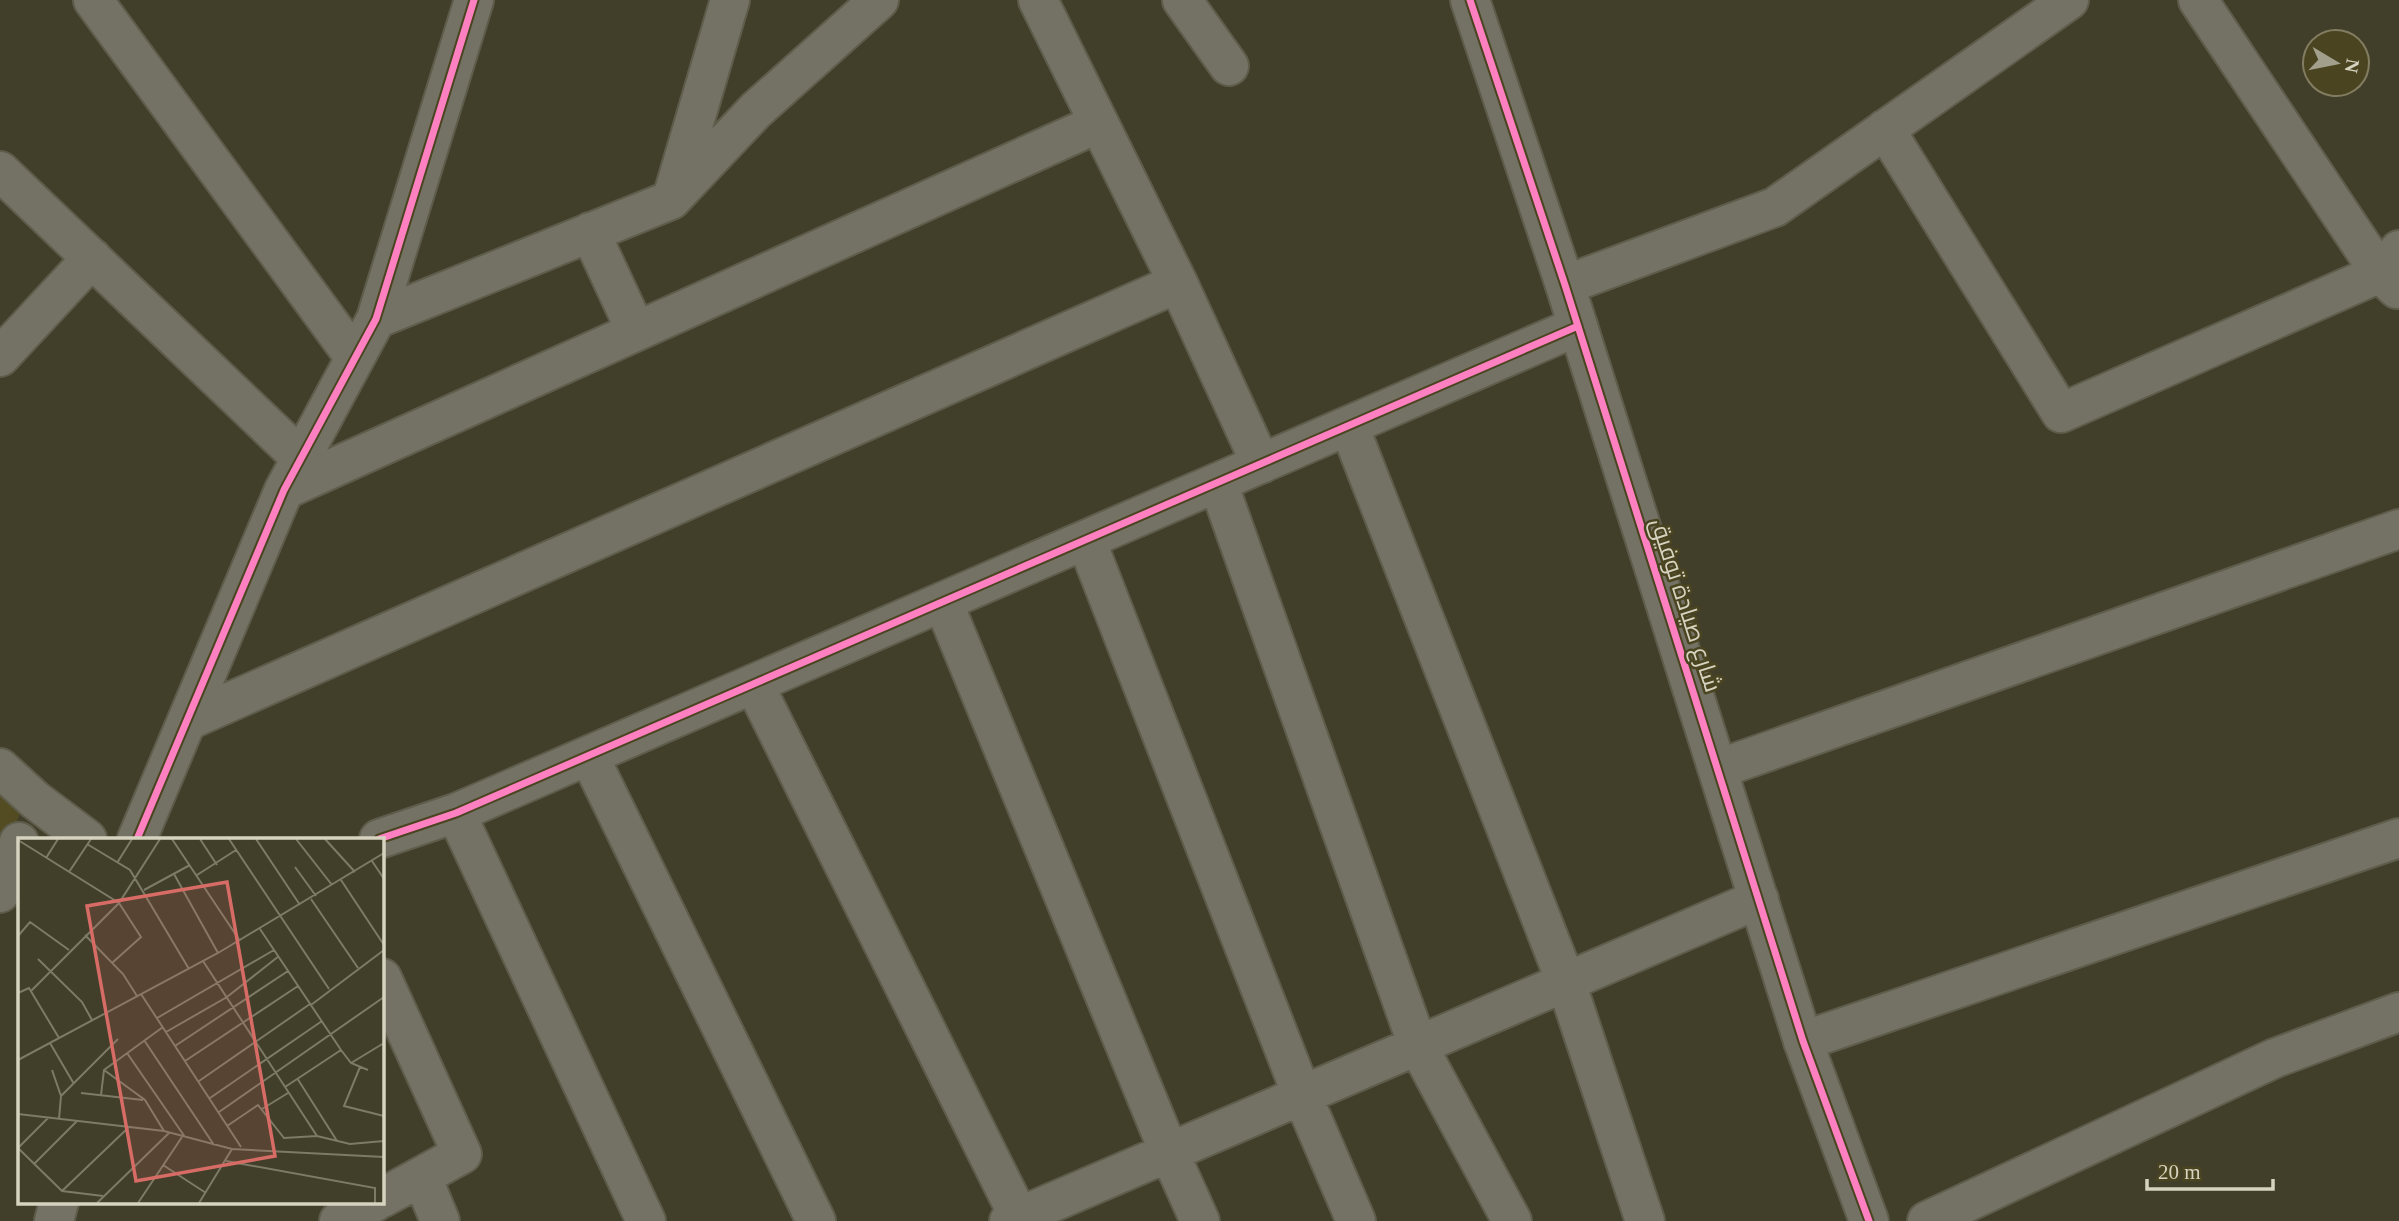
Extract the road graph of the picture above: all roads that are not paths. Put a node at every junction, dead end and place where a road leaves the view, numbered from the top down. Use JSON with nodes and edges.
{"nodes":[{"id":1,"x":93,"y":0,"type":"edge"},
{"id":2,"x":730,"y":0,"type":"edge"},
{"id":3,"x":879,"y":0,"type":"edge"},
{"id":4,"x":1038,"y":0,"type":"edge"},
{"id":5,"x":1182,"y":0,"type":"edge"},
{"id":6,"x":1470,"y":0,"type":"edge"},
{"id":7,"x":2069,"y":0,"type":"edge"},
{"id":8,"x":2198,"y":0,"type":"edge"},
{"id":9,"x":463,"y":9,"type":"edge"},
{"id":10,"x":1228,"y":66,"type":"dead end"},
{"id":11,"x":1099,"y":123,"type":"junction"},
{"id":12,"x":1885,"y":129,"type":"junction"},
{"id":13,"x":0,"y":171,"type":"edge"},
{"id":14,"x":671,"y":200,"type":"junction"},
{"id":15,"x":590,"y":232,"type":"junction"},
{"id":16,"x":92,"y":258,"type":"junction"},
{"id":17,"x":2393,"y":271,"type":"edge"},
{"id":18,"x":1178,"y":283,"type":"junction"},
{"id":19,"x":1565,"y":285,"type":"junction"},
{"id":20,"x":376,"y":319,"type":"junction"},
{"id":21,"x":1578,"y":327,"type":"junction"},
{"id":22,"x":636,"y":331,"type":"junction"},
{"id":23,"x":0,"y":357,"type":"edge"},
{"id":24,"x":355,"y":358,"type":"junction"},
{"id":25,"x":1349,"y":426,"type":"junction"},
{"id":26,"x":1261,"y":464,"type":"junction"},
{"id":27,"x":292,"y":474,"type":"junction"},
{"id":28,"x":1217,"y":483,"type":"junction"},
{"id":29,"x":2399,"y":528,"type":"edge"},
{"id":30,"x":1086,"y":540,"type":"junction"},
{"id":31,"x":943,"y":602,"type":"junction"},
{"id":32,"x":754,"y":684,"type":"junction"},
{"id":33,"x":189,"y":720,"type":"junction"},
{"id":34,"x":589,"y":756,"type":"junction"},
{"id":35,"x":0,"y":768,"type":"edge"},
{"id":36,"x":1718,"y":769,"type":"junction"},
{"id":37,"x":35,"y":800,"type":"junction"},
{"id":38,"x":456,"y":813,"type":"junction"},
{"id":39,"x":21,"y":838,"type":"edge"},
{"id":40,"x":86,"y":838,"type":"edge"},
{"id":41,"x":136,"y":838,"type":"edge"},
{"id":42,"x":382,"y":838,"type":"edge"},
{"id":43,"x":2399,"y":838,"type":"edge"},
{"id":44,"x":18,"y":846,"type":"edge"},
{"id":45,"x":0,"y":893,"type":"edge"},
{"id":46,"x":1759,"y":900,"type":"junction"},
{"id":47,"x":383,"y":980,"type":"edge"},
{"id":48,"x":1566,"y":982,"type":"junction"},
{"id":49,"x":2399,"y":1012,"type":"edge"},
{"id":50,"x":1803,"y":1041,"type":"junction"},
{"id":51,"x":1418,"y":1045,"type":"junction"},
{"id":52,"x":1302,"y":1095,"type":"junction"},
{"id":53,"x":1169,"y":1153,"type":"junction"},
{"id":54,"x":422,"y":1177,"type":"junction"},
{"id":55,"x":383,"y":1197,"type":"edge"},
{"id":56,"x":58,"y":1204,"type":"edge"},
{"id":57,"x":371,"y":1204,"type":"edge"},
{"id":58,"x":1017,"y":1220,"type":"edge"},
{"id":59,"x":54,"y":1221,"type":"edge"},
{"id":60,"x":339,"y":1221,"type":"edge"},
{"id":61,"x":440,"y":1221,"type":"edge"},
{"id":62,"x":646,"y":1221,"type":"edge"},
{"id":63,"x":816,"y":1221,"type":"edge"},
{"id":64,"x":1200,"y":1221,"type":"edge"},
{"id":65,"x":1356,"y":1221,"type":"edge"},
{"id":66,"x":1512,"y":1221,"type":"edge"},
{"id":67,"x":1645,"y":1221,"type":"edge"},
{"id":68,"x":1869,"y":1221,"type":"edge"},
{"id":69,"x":1927,"y":1221,"type":"edge"}],
"edges":[{"from":1,"to":24,"type":"street"},
{"from":2,"to":14,"type":"street"},
{"from":3,"to":14,"type":"street"},
{"from":4,"to":11,"type":"street"},
{"from":5,"to":10,"type":"street"},
{"from":6,"to":19,"type":"street","name":"شارع صيادة توفيق"},
{"from":7,"to":12,"type":"street"},
{"from":8,"to":17,"type":"street"},
{"from":9,"to":20,"type":"street"},
{"from":11,"to":18,"type":"street"},
{"from":11,"to":22,"type":"street"},
{"from":12,"to":17,"type":"street"},
{"from":12,"to":19,"type":"street"},
{"from":13,"to":16,"type":"street"},
{"from":14,"to":15,"type":"street"},
{"from":15,"to":20,"type":"street"},
{"from":15,"to":22,"type":"street"},
{"from":16,"to":23,"type":"street"},
{"from":16,"to":27,"type":"street"},
{"from":18,"to":26,"type":"street"},
{"from":18,"to":33,"type":"street"},
{"from":19,"to":21,"type":"street","name":"شارع صيادة توفيق"},
{"from":20,"to":24,"type":"street"},
{"from":21,"to":25,"type":"street"},
{"from":21,"to":36,"type":"street","name":"شارع صيادة توفيق"},
{"from":22,"to":27,"type":"street"},
{"from":24,"to":27,"type":"street"},
{"from":25,"to":26,"type":"street"},
{"from":25,"to":48,"type":"street"},
{"from":26,"to":28,"type":"street"},
{"from":27,"to":33,"type":"street"},
{"from":28,"to":30,"type":"street"},
{"from":28,"to":51,"type":"street"},
{"from":29,"to":36,"type":"street"},
{"from":30,"to":31,"type":"street"},
{"from":30,"to":52,"type":"street"},
{"from":31,"to":32,"type":"street"},
{"from":31,"to":53,"type":"street"},
{"from":32,"to":34,"type":"street"},
{"from":32,"to":58,"type":"street"},
{"from":33,"to":41,"type":"street"},
{"from":34,"to":38,"type":"street"},
{"from":34,"to":63,"type":"street"},
{"from":35,"to":37,"type":"street"},
{"from":36,"to":46,"type":"street","name":"شارع صيادة توفيق"},
{"from":37,"to":39,"type":"street"},
{"from":37,"to":40,"type":"street"},
{"from":38,"to":42,"type":"street"},
{"from":38,"to":62,"type":"street"},
{"from":43,"to":50,"type":"street"},
{"from":44,"to":45,"type":"street"},
{"from":46,"to":48,"type":"street"},
{"from":46,"to":50,"type":"street","name":"شارع صيادة توفيق"},
{"from":47,"to":54,"type":"street"},
{"from":48,"to":51,"type":"street"},
{"from":48,"to":67,"type":"street"},
{"from":49,"to":69,"type":"street"},
{"from":50,"to":68,"type":"street","name":"شارع صيادة توفيق"},
{"from":51,"to":52,"type":"street"},
{"from":51,"to":66,"type":"street"},
{"from":52,"to":53,"type":"street"},
{"from":52,"to":65,"type":"street"},
{"from":53,"to":58,"type":"street"},
{"from":53,"to":64,"type":"street"},
{"from":54,"to":55,"type":"street"},
{"from":54,"to":61,"type":"street"},
{"from":56,"to":59,"type":"street"},
{"from":57,"to":60,"type":"street"}]}
